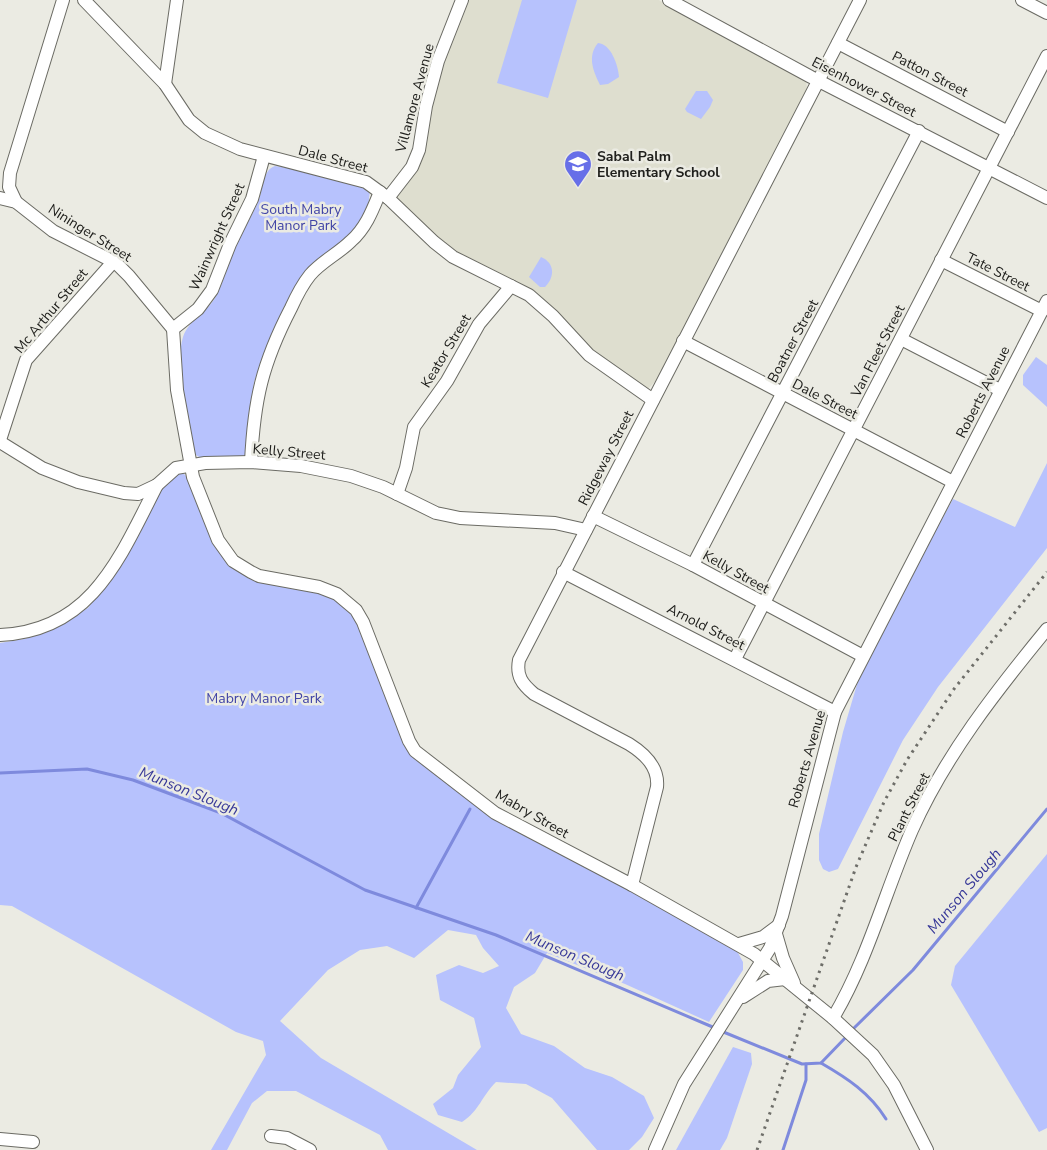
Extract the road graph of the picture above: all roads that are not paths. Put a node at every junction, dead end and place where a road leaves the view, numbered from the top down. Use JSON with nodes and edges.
{"nodes":[{"id":1,"x":63,"y":0,"type":"edge"},
{"id":2,"x":84,"y":0,"type":"edge"},
{"id":3,"x":177,"y":0,"type":"edge"},
{"id":4,"x":462,"y":0,"type":"edge"},
{"id":5,"x":669,"y":0,"type":"edge"},
{"id":6,"x":860,"y":0,"type":"edge"},
{"id":7,"x":1022,"y":0,"type":"edge"},
{"id":8,"x":1047,"y":13,"type":"edge"},
{"id":9,"x":838,"y":43,"type":"junction"},
{"id":10,"x":1047,"y":56,"type":"edge"},
{"id":11,"x":819,"y":80,"type":"junction"},
{"id":12,"x":165,"y":84,"type":"junction"},
{"id":13,"x":919,"y":131,"type":"junction"},
{"id":14,"x":1008,"y":132,"type":"junction"},
{"id":15,"x":264,"y":156,"type":"junction"},
{"id":16,"x":989,"y":168,"type":"junction"},
{"id":17,"x":384,"y":195,"type":"junction"},
{"id":18,"x":0,"y":198,"type":"edge"},
{"id":19,"x":1047,"y":198,"type":"edge"},
{"id":20,"x":16,"y":202,"type":"junction"},
{"id":21,"x":941,"y":260,"type":"junction"},
{"id":22,"x":113,"y":262,"type":"junction"},
{"id":23,"x":511,"y":286,"type":"junction"},
{"id":24,"x":1044,"y":306,"type":"edge"},
{"id":25,"x":174,"y":328,"type":"junction"},
{"id":26,"x":901,"y":339,"type":"junction"},
{"id":27,"x":684,"y":341,"type":"junction"},
{"id":28,"x":1000,"y":390,"type":"junction"},
{"id":29,"x":783,"y":394,"type":"junction"},
{"id":30,"x":653,"y":400,"type":"junction"},
{"id":31,"x":854,"y":430,"type":"junction"},
{"id":32,"x":0,"y":441,"type":"edge"},
{"id":33,"x":251,"y":462,"type":"junction"},
{"id":34,"x":191,"y":466,"type":"junction"},
{"id":35,"x":953,"y":482,"type":"junction"},
{"id":36,"x":157,"y":485,"type":"junction"},
{"id":37,"x":397,"y":494,"type":"junction"},
{"id":38,"x":594,"y":516,"type":"junction"},
{"id":39,"x":586,"y":530,"type":"junction"},
{"id":40,"x":693,"y":565,"type":"junction"},
{"id":41,"x":563,"y":572,"type":"junction"},
{"id":42,"x":763,"y":604,"type":"junction"},
{"id":43,"x":1047,"y":629,"type":"edge"},
{"id":44,"x":0,"y":635,"type":"edge"},
{"id":45,"x":863,"y":656,"type":"junction"},
{"id":46,"x":735,"y":659,"type":"junction"},
{"id":47,"x":835,"y":712,"type":"junction"},
{"id":48,"x":632,"y":885,"type":"junction"},
{"id":49,"x":777,"y":929,"type":"junction"},
{"id":50,"x":741,"y":945,"type":"junction"},
{"id":51,"x":763,"y":960,"type":"junction"},
{"id":52,"x":785,"y":979,"type":"junction"},
{"id":53,"x":796,"y":987,"type":"junction"},
{"id":54,"x":744,"y":989,"type":"junction"},
{"id":55,"x":734,"y":1005,"type":"junction"},
{"id":56,"x":837,"y":1021,"type":"junction"},
{"id":57,"x":271,"y":1136,"type":"dead end"},
{"id":58,"x":0,"y":1139,"type":"edge"},
{"id":59,"x":33,"y":1142,"type":"dead end"},
{"id":60,"x":310,"y":1150,"type":"edge"},
{"id":61,"x":655,"y":1150,"type":"edge"},
{"id":62,"x":927,"y":1150,"type":"edge"}],
"edges":[{"from":1,"to":20,"type":"street"},
{"from":2,"to":12,"type":"street","name":"Dale Street"},
{"from":3,"to":12,"type":"street"},
{"from":4,"to":17,"type":"street","name":"Villamore Avenue"},
{"from":5,"to":11,"type":"street","name":"Eisenhower Street"},
{"from":6,"to":9,"type":"street","name":"Ridgeway Street"},
{"from":7,"to":8,"type":"street"},
{"from":9,"to":11,"type":"street","name":"Ridgeway Street"},
{"from":9,"to":14,"type":"street","name":"Patton Street"},
{"from":10,"to":14,"type":"street","name":"Van Fleet Street"},
{"from":11,"to":13,"type":"street","name":"Eisenhower Street"},
{"from":11,"to":27,"type":"street","name":"Ridgeway Street"},
{"from":12,"to":15,"type":"street","name":"Dale Street"},
{"from":13,"to":16,"type":"street","name":"Eisenhower Street"},
{"from":13,"to":29,"type":"street","name":"Boatner Street"},
{"from":14,"to":16,"type":"street","name":"Van Fleet Street"},
{"from":15,"to":17,"type":"street","name":"Dale Street"},
{"from":15,"to":25,"type":"street","name":"Wainwright Street"},
{"from":16,"to":19,"type":"street","name":"Eisenhower Street"},
{"from":16,"to":21,"type":"street","name":"Van Fleet Street"},
{"from":17,"to":23,"type":"street","name":"Dale Street"},
{"from":17,"to":33,"type":"street","name":"Villamore Avenue"},
{"from":18,"to":20,"type":"street","name":"Nininger Street"},
{"from":20,"to":22,"type":"street","name":"Nininger Street"},
{"from":21,"to":24,"type":"street","name":"Tate Street"},
{"from":21,"to":26,"type":"street","name":"Van Fleet Street"},
{"from":22,"to":25,"type":"street","name":"Nininger Street"},
{"from":22,"to":32,"type":"street","name":"Mc Arthur Street"},
{"from":23,"to":30,"type":"street","name":"Dale Street"},
{"from":23,"to":37,"type":"street","name":"Keator Street"},
{"from":24,"to":28,"type":"street","name":"Roberts Avenue"},
{"from":25,"to":34,"type":"street"},
{"from":26,"to":28,"type":"street"},
{"from":26,"to":31,"type":"street","name":"Van Fleet Street"},
{"from":27,"to":29,"type":"street","name":"Dale Street"},
{"from":27,"to":30,"type":"street","name":"Ridgeway Street"},
{"from":28,"to":35,"type":"street","name":"Roberts Avenue"},
{"from":29,"to":31,"type":"street","name":"Dale Street"},
{"from":29,"to":40,"type":"street","name":"Boatner Street"},
{"from":30,"to":38,"type":"street","name":"Ridgeway Street"},
{"from":31,"to":35,"type":"street","name":"Dale Street"},
{"from":31,"to":42,"type":"street","name":"Van Fleet Street"},
{"from":32,"to":36,"type":"street","name":"Kelly Street"},
{"from":33,"to":34,"type":"street","name":"Kelly Street"},
{"from":33,"to":37,"type":"street","name":"Kelly Street"},
{"from":34,"to":36,"type":"street","name":"Kelly Street"},
{"from":34,"to":48,"type":"street","name":"Mabry Street"},
{"from":35,"to":45,"type":"street","name":"Roberts Avenue"},
{"from":36,"to":44,"type":"street"},
{"from":37,"to":39,"type":"street","name":"Kelly Street"},
{"from":38,"to":39,"type":"street","name":"Ridgeway Street"},
{"from":38,"to":40,"type":"street","name":"Kelly Street"},
{"from":39,"to":41,"type":"street","name":"Ridgeway Street"},
{"from":40,"to":42,"type":"street","name":"Kelly Street"},
{"from":41,"to":46,"type":"street","name":"Arnold Street"},
{"from":41,"to":48,"type":"street","name":"Ridgeway Street"},
{"from":42,"to":45,"type":"street","name":"Kelly Street"},
{"from":42,"to":46,"type":"street","name":"Van Fleet Street"},
{"from":43,"to":56,"type":"street","name":"Plant Street"},
{"from":45,"to":47,"type":"street","name":"Roberts Avenue"},
{"from":46,"to":47,"type":"street","name":"Arnold Street"},
{"from":47,"to":49,"type":"street","name":"Roberts Avenue"},
{"from":48,"to":50,"type":"street","name":"Mabry Street"},
{"from":49,"to":50,"type":"street"},
{"from":49,"to":51,"type":"street","name":"Roberts Avenue"},
{"from":49,"to":53,"type":"street"},
{"from":50,"to":51,"type":"street","name":"Mabry Street"},
{"from":50,"to":54,"type":"street"},
{"from":51,"to":52,"type":"street","name":"Mabry Street"},
{"from":51,"to":54,"type":"street","name":"Roberts Avenue"},
{"from":52,"to":53,"type":"street","name":"Mabry Street"},
{"from":52,"to":55,"type":"street"},
{"from":53,"to":56,"type":"street","name":"Mabry Street"},
{"from":54,"to":55,"type":"street","name":"Roberts Avenue"},
{"from":55,"to":61,"type":"street","name":"Roberts Avenue"},
{"from":56,"to":62,"type":"street","name":"Mabry Street"},
{"from":57,"to":60,"type":"street"},
{"from":58,"to":59,"type":"street"}]}
